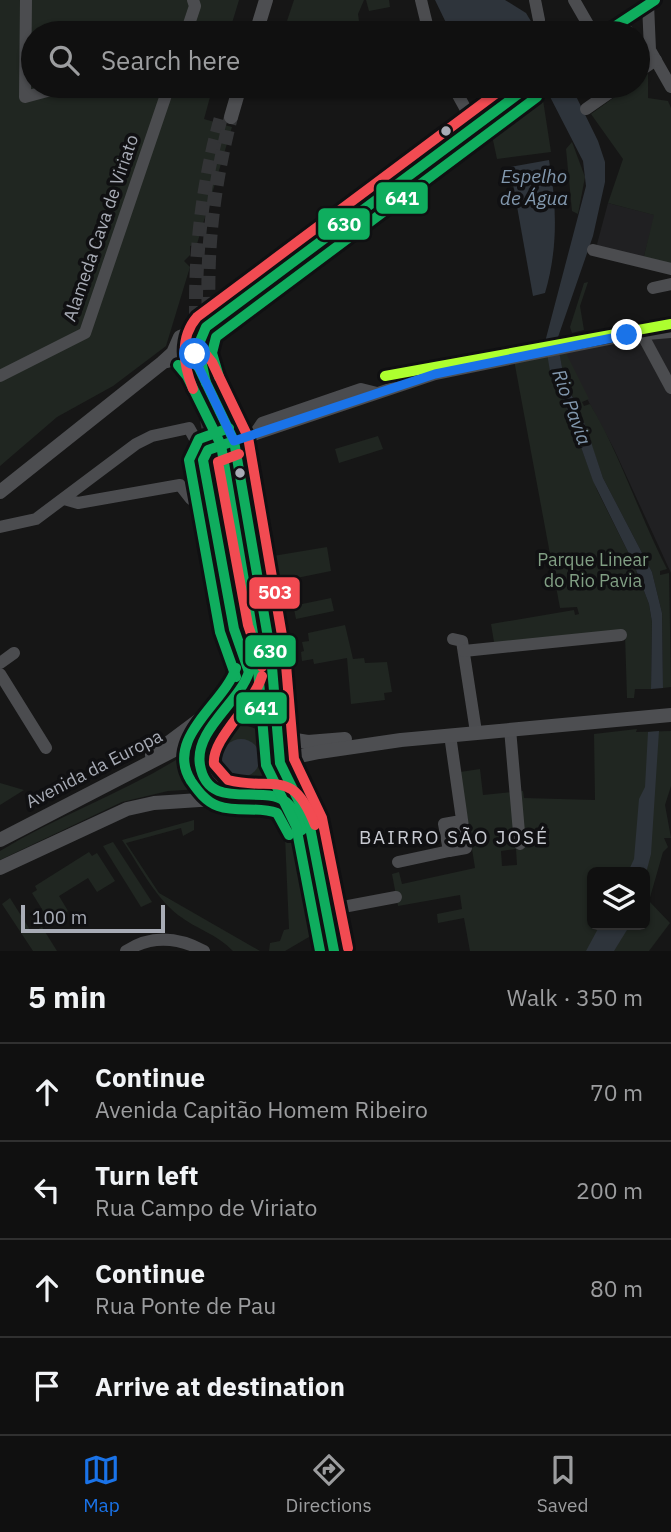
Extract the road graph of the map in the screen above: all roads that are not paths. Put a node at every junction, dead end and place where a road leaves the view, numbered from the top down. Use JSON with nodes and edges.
{"nodes":[{"id":1,"x":26,"y":0,"type":"edge"},
{"id":2,"x":194,"y":0,"type":"edge"},
{"id":3,"x":256,"y":0,"type":"edge"},
{"id":4,"x":266,"y":0,"type":"edge"},
{"id":5,"x":421,"y":0,"type":"edge"},
{"id":6,"x":535,"y":0,"type":"edge"},
{"id":7,"x":574,"y":0,"type":"edge"},
{"id":8,"x":652,"y":2,"type":"edge"},
{"id":9,"x":539,"y":20,"type":"dead end"},
{"id":10,"x":26,"y":21,"type":"edge"},
{"id":11,"x":190,"y":21,"type":"edge"},
{"id":12,"x":250,"y":21,"type":"edge"},
{"id":13,"x":260,"y":21,"type":"edge"},
{"id":14,"x":428,"y":21,"type":"edge"},
{"id":15,"x":586,"y":21,"type":"edge"},
{"id":16,"x":632,"y":21,"type":"edge"},
{"id":17,"x":650,"y":52,"type":"edge"},
{"id":18,"x":653,"y":55,"type":"junction"},
{"id":19,"x":650,"y":58,"type":"edge"},
{"id":20,"x":669,"y":79,"type":"edge"},
{"id":21,"x":165,"y":98,"type":"edge"},
{"id":22,"x":229,"y":98,"type":"edge"},
{"id":23,"x":235,"y":98,"type":"edge"},
{"id":24,"x":460,"y":98,"type":"edge"},
{"id":25,"x":512,"y":98,"type":"edge"},
{"id":26,"x":602,"y":98,"type":"edge"},
{"id":27,"x":586,"y":109,"type":"dead end"},
{"id":28,"x":474,"y":124,"type":"junction"},
{"id":29,"x":593,"y":250,"type":"dead end"},
{"id":30,"x":671,"y":268,"type":"edge"},
{"id":31,"x":671,"y":284,"type":"edge"},
{"id":32,"x":653,"y":288,"type":"dead end"},
{"id":33,"x":671,"y":332,"type":"edge"},
{"id":34,"x":643,"y":336,"type":"junction"},
{"id":35,"x":190,"y":348,"type":"junction"},
{"id":36,"x":0,"y":376,"type":"edge"},
{"id":37,"x":671,"y":388,"type":"edge"},
{"id":38,"x":234,"y":441,"type":"junction"},
{"id":39,"x":214,"y":455,"type":"junction"},
{"id":40,"x":241,"y":491,"type":"junction"},
{"id":41,"x":0,"y":492,"type":"edge"},
{"id":42,"x":209,"y":496,"type":"junction"},
{"id":43,"x":64,"y":499,"type":"junction"},
{"id":44,"x":0,"y":527,"type":"edge"},
{"id":45,"x":621,"y":635,"type":"dead end"},
{"id":46,"x":453,"y":639,"type":"dead end"},
{"id":47,"x":464,"y":651,"type":"junction"},
{"id":48,"x":14,"y":653,"type":"dead end"},
{"id":49,"x":0,"y":663,"type":"edge"},
{"id":50,"x":249,"y":673,"type":"junction"},
{"id":51,"x":0,"y":674,"type":"edge"},
{"id":52,"x":277,"y":702,"type":"junction"},
{"id":53,"x":671,"y":706,"type":"edge"},
{"id":54,"x":671,"y":715,"type":"edge"},
{"id":55,"x":633,"y":716,"type":"junction"},
{"id":56,"x":210,"y":728,"type":"junction"},
{"id":57,"x":510,"y":729,"type":"junction"},
{"id":58,"x":273,"y":731,"type":"junction"},
{"id":59,"x":476,"y":732,"type":"junction"},
{"id":60,"x":450,"y":735,"type":"junction"},
{"id":61,"x":401,"y":740,"type":"junction"},
{"id":62,"x":297,"y":741,"type":"junction"},
{"id":63,"x":46,"y":748,"type":"dead end"},
{"id":64,"x":310,"y":753,"type":"junction"},
{"id":65,"x":282,"y":767,"type":"junction"},
{"id":66,"x":129,"y":775,"type":"junction"},
{"id":67,"x":257,"y":792,"type":"junction"},
{"id":68,"x":307,"y":815,"type":"junction"},
{"id":69,"x":0,"y":840,"type":"edge"},
{"id":70,"x":520,"y":844,"type":"dead end"},
{"id":71,"x":398,"y":862,"type":"dead end"},
{"id":72,"x":0,"y":868,"type":"edge"},
{"id":73,"x":396,"y":897,"type":"dead end"},
{"id":74,"x":327,"y":911,"type":"junction"},
{"id":75,"x":126,"y":951,"type":"edge"},
{"id":76,"x":204,"y":951,"type":"edge"},
{"id":77,"x":326,"y":951,"type":"edge"},
{"id":78,"x":334,"y":951,"type":"edge"}],
"edges":[{"from":1,"to":10,"type":"street"},
{"from":2,"to":11,"type":"street"},
{"from":3,"to":12,"type":"main road"},
{"from":4,"to":13,"type":"main road"},
{"from":5,"to":14,"type":"street"},
{"from":6,"to":9,"type":"street"},
{"from":7,"to":15,"type":"street"},
{"from":8,"to":16,"type":"main road"},
{"from":8,"to":18,"type":"street"},
{"from":17,"to":18,"type":"street"},
{"from":18,"to":19,"type":"street"},
{"from":18,"to":20,"type":"street"},
{"from":21,"to":36,"type":"street","name":"Alameda Cava de Viriato"},
{"from":22,"to":23,"type":"main road"},
{"from":24,"to":28,"type":"street"},
{"from":25,"to":28,"type":"main road"},
{"from":26,"to":27,"type":"street"},
{"from":28,"to":35,"type":"main road"},
{"from":29,"to":30,"type":"street"},
{"from":31,"to":32,"type":"street"},
{"from":33,"to":34,"type":"street"},
{"from":34,"to":37,"type":"street"},
{"from":34,"to":38,"type":"street"},
{"from":35,"to":38,"type":"street"},
{"from":35,"to":41,"type":"main road"},
{"from":38,"to":39,"type":"street"},
{"from":38,"to":40,"type":"street"},
{"from":39,"to":40,"type":"street"},
{"from":39,"to":42,"type":"street"},
{"from":39,"to":43,"type":"street"},
{"from":39,"to":50,"type":"main road"},
{"from":39,"to":52,"type":"main road"},
{"from":40,"to":52,"type":"street"},
{"from":42,"to":43,"type":"street"},
{"from":42,"to":50,"type":"street"},
{"from":43,"to":44,"type":"street"},
{"from":45,"to":47,"type":"street"},
{"from":46,"to":47,"type":"street"},
{"from":47,"to":59,"type":"street"},
{"from":48,"to":49,"type":"street"},
{"from":50,"to":56,"type":"main road"},
{"from":50,"to":66,"type":"main road"},
{"from":51,"to":63,"type":"street"},
{"from":52,"to":58,"type":"main road"},
{"from":52,"to":62,"type":"main road"},
{"from":53,"to":55,"type":"main road"},
{"from":54,"to":55,"type":"main road"},
{"from":55,"to":57,"type":"main road"},
{"from":56,"to":58,"type":"main road"},
{"from":56,"to":66,"type":"main road","name":"Avenida da Europa"},
{"from":56,"to":67,"type":"main road"},
{"from":57,"to":59,"type":"main road"},
{"from":57,"to":70,"type":"street"},
{"from":58,"to":62,"type":"main road"},
{"from":58,"to":65,"type":"main road"},
{"from":59,"to":60,"type":"main road"},
{"from":60,"to":61,"type":"main road"},
{"from":60,"to":71,"type":"street"},
{"from":61,"to":62,"type":"main road"},
{"from":61,"to":64,"type":"main road"},
{"from":64,"to":65,"type":"main road"},
{"from":64,"to":68,"type":"main road"},
{"from":65,"to":67,"type":"main road"},
{"from":65,"to":68,"type":"main road"},
{"from":66,"to":69,"type":"main road","name":"Avenida da Europa"},
{"from":67,"to":72,"type":"main road"},
{"from":67,"to":77,"type":"main road"},
{"from":68,"to":74,"type":"main road"},
{"from":73,"to":74,"type":"street"},
{"from":74,"to":78,"type":"main road"},
{"from":75,"to":76,"type":"street"}]}
